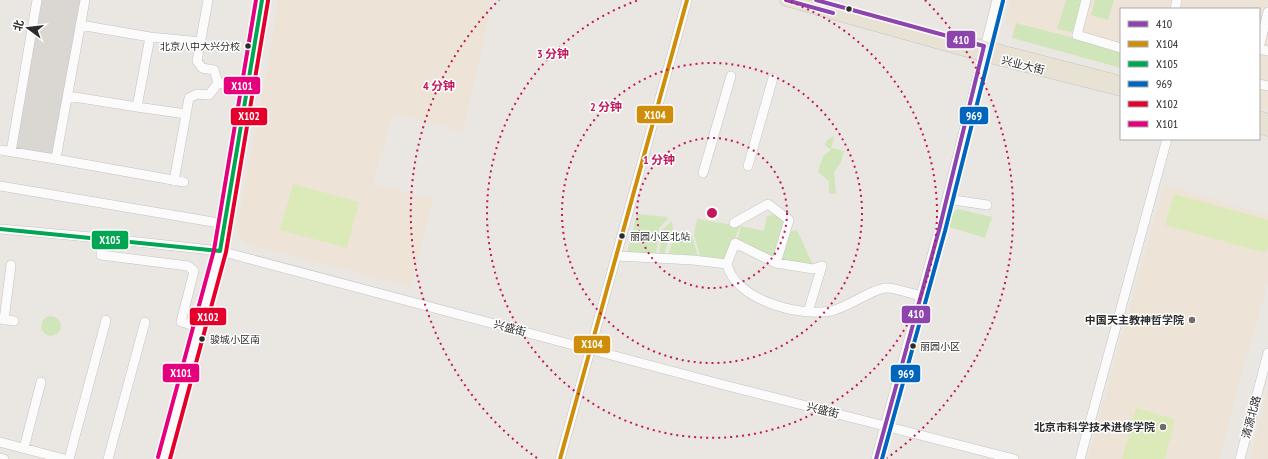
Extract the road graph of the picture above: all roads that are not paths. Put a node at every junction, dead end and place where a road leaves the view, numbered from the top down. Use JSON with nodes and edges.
{"nodes":[{"id":1,"x":37,"y":0,"type":"edge"},
{"id":2,"x":85,"y":0,"type":"edge"},
{"id":3,"x":208,"y":0,"type":"edge"},
{"id":4,"x":262,"y":0,"type":"edge"},
{"id":5,"x":687,"y":0,"type":"edge"},
{"id":6,"x":786,"y":0,"type":"edge"},
{"id":7,"x":816,"y":0,"type":"edge"},
{"id":8,"x":997,"y":0,"type":"edge"},
{"id":9,"x":1086,"y":0,"type":"edge"},
{"id":10,"x":1268,"y":12,"type":"edge"},
{"id":11,"x":80,"y":25,"type":"junction"},
{"id":12,"x":150,"y":37,"type":"junction"},
{"id":13,"x":201,"y":42,"type":"junction"},
{"id":14,"x":1260,"y":44,"type":"edge"},
{"id":15,"x":1120,"y":48,"type":"edge"},
{"id":16,"x":983,"y":50,"type":"junction"},
{"id":17,"x":731,"y":76,"type":"dead end"},
{"id":18,"x":772,"y":78,"type":"dead end"},
{"id":19,"x":1120,"y":82,"type":"edge"},
{"id":20,"x":218,"y":83,"type":"junction"},
{"id":21,"x":247,"y":87,"type":"junction"},
{"id":22,"x":1120,"y":90,"type":"edge"},
{"id":23,"x":68,"y":96,"type":"junction"},
{"id":24,"x":137,"y":107,"type":"junction"},
{"id":25,"x":186,"y":114,"type":"junction"},
{"id":26,"x":1167,"y":140,"type":"edge"},
{"id":27,"x":0,"y":150,"type":"edge"},
{"id":28,"x":11,"y":152,"type":"junction"},
{"id":29,"x":55,"y":159,"type":"junction"},
{"id":30,"x":748,"y":166,"type":"dead end"},
{"id":31,"x":703,"y":173,"type":"dead end"},
{"id":32,"x":174,"y":181,"type":"junction"},
{"id":33,"x":184,"y":182,"type":"dead end"},
{"id":34,"x":0,"y":186,"type":"edge"},
{"id":35,"x":947,"y":199,"type":"junction"},
{"id":36,"x":987,"y":205,"type":"dead end"},
{"id":37,"x":734,"y":223,"type":"dead end"},
{"id":38,"x":225,"y":224,"type":"junction"},
{"id":39,"x":0,"y":229,"type":"edge"},
{"id":40,"x":102,"y":238,"type":"junction"},
{"id":41,"x":220,"y":251,"type":"junction"},
{"id":42,"x":617,"y":256,"type":"junction"},
{"id":43,"x":776,"y":263,"type":"junction"},
{"id":44,"x":727,"y":264,"type":"junction"},
{"id":45,"x":11,"y":265,"type":"dead end"},
{"id":46,"x":920,"y":296,"type":"junction"},
{"id":47,"x":808,"y":312,"type":"junction"},
{"id":48,"x":2,"y":319,"type":"edge"},
{"id":49,"x":106,"y":320,"type":"dead end"},
{"id":50,"x":14,"y":321,"type":"dead end"},
{"id":51,"x":145,"y":322,"type":"dead end"},
{"id":52,"x":200,"y":327,"type":"junction"},
{"id":53,"x":591,"y":349,"type":"junction"},
{"id":54,"x":1268,"y":353,"type":"edge"},
{"id":55,"x":41,"y":382,"type":"dead end"},
{"id":56,"x":886,"y":425,"type":"junction"},
{"id":57,"x":0,"y":442,"type":"edge"},
{"id":58,"x":24,"y":448,"type":"junction"},
{"id":59,"x":0,"y":458,"type":"edge"},
{"id":60,"x":4,"y":459,"type":"edge"},
{"id":61,"x":64,"y":459,"type":"edge"},
{"id":62,"x":69,"y":459,"type":"edge"},
{"id":63,"x":108,"y":459,"type":"edge"},
{"id":64,"x":164,"y":459,"type":"edge"},
{"id":65,"x":560,"y":459,"type":"edge"},
{"id":66,"x":876,"y":459,"type":"edge"},
{"id":67,"x":1014,"y":459,"type":"edge"},
{"id":68,"x":1080,"y":459,"type":"edge"},
{"id":69,"x":1240,"y":459,"type":"edge"}],
"edges":[{"from":1,"to":28,"type":"street"},
{"from":2,"to":11,"type":"street"},
{"from":3,"to":13,"type":"street"},
{"from":4,"to":21,"type":"street"},
{"from":5,"to":42,"type":"street"},
{"from":6,"to":16,"type":"main road","name":"兴业大街"},
{"from":7,"to":16,"type":"main road","name":"兴业大街"},
{"from":8,"to":16,"type":"street"},
{"from":9,"to":15,"type":"street"},
{"from":10,"to":14,"type":"street"},
{"from":11,"to":12,"type":"street"},
{"from":11,"to":23,"type":"street"},
{"from":12,"to":13,"type":"street"},
{"from":12,"to":24,"type":"street"},
{"from":13,"to":20,"type":"street"},
{"from":16,"to":19,"type":"main road","name":"兴业大街"},
{"from":16,"to":22,"type":"main road","name":"兴业大街"},
{"from":16,"to":35,"type":"street"},
{"from":17,"to":31,"type":"street"},
{"from":18,"to":30,"type":"street"},
{"from":20,"to":21,"type":"street"},
{"from":20,"to":25,"type":"street"},
{"from":21,"to":38,"type":"street"},
{"from":23,"to":24,"type":"street"},
{"from":23,"to":29,"type":"street"},
{"from":24,"to":25,"type":"street"},
{"from":25,"to":32,"type":"street"},
{"from":26,"to":68,"type":"street"},
{"from":27,"to":28,"type":"street"},
{"from":28,"to":29,"type":"street"},
{"from":29,"to":32,"type":"street"},
{"from":32,"to":33,"type":"street"},
{"from":34,"to":38,"type":"street"},
{"from":35,"to":36,"type":"street"},
{"from":35,"to":46,"type":"street"},
{"from":37,"to":43,"type":"street"},
{"from":38,"to":41,"type":"street"},
{"from":39,"to":40,"type":"street","name":"兴盛街"},
{"from":40,"to":41,"type":"street","name":"兴盛街"},
{"from":40,"to":52,"type":"street"},
{"from":41,"to":52,"type":"street"},
{"from":41,"to":53,"type":"street","name":"兴盛街"},
{"from":42,"to":44,"type":"street"},
{"from":42,"to":53,"type":"street"},
{"from":43,"to":44,"type":"street"},
{"from":43,"to":47,"type":"street"},
{"from":44,"to":47,"type":"street"},
{"from":45,"to":48,"type":"street"},
{"from":46,"to":47,"type":"street"},
{"from":46,"to":56,"type":"street"},
{"from":48,"to":50,"type":"street"},
{"from":49,"to":62,"type":"street"},
{"from":51,"to":63,"type":"street"},
{"from":52,"to":64,"type":"street"},
{"from":53,"to":56,"type":"street","name":"兴盛街"},
{"from":53,"to":65,"type":"street"},
{"from":54,"to":69,"type":"street","name":"清源北路"},
{"from":55,"to":58,"type":"street"},
{"from":56,"to":66,"type":"street"},
{"from":56,"to":67,"type":"street","name":"兴盛街"},
{"from":57,"to":58,"type":"street"},
{"from":58,"to":61,"type":"street"},
{"from":59,"to":60,"type":"street"}]}
